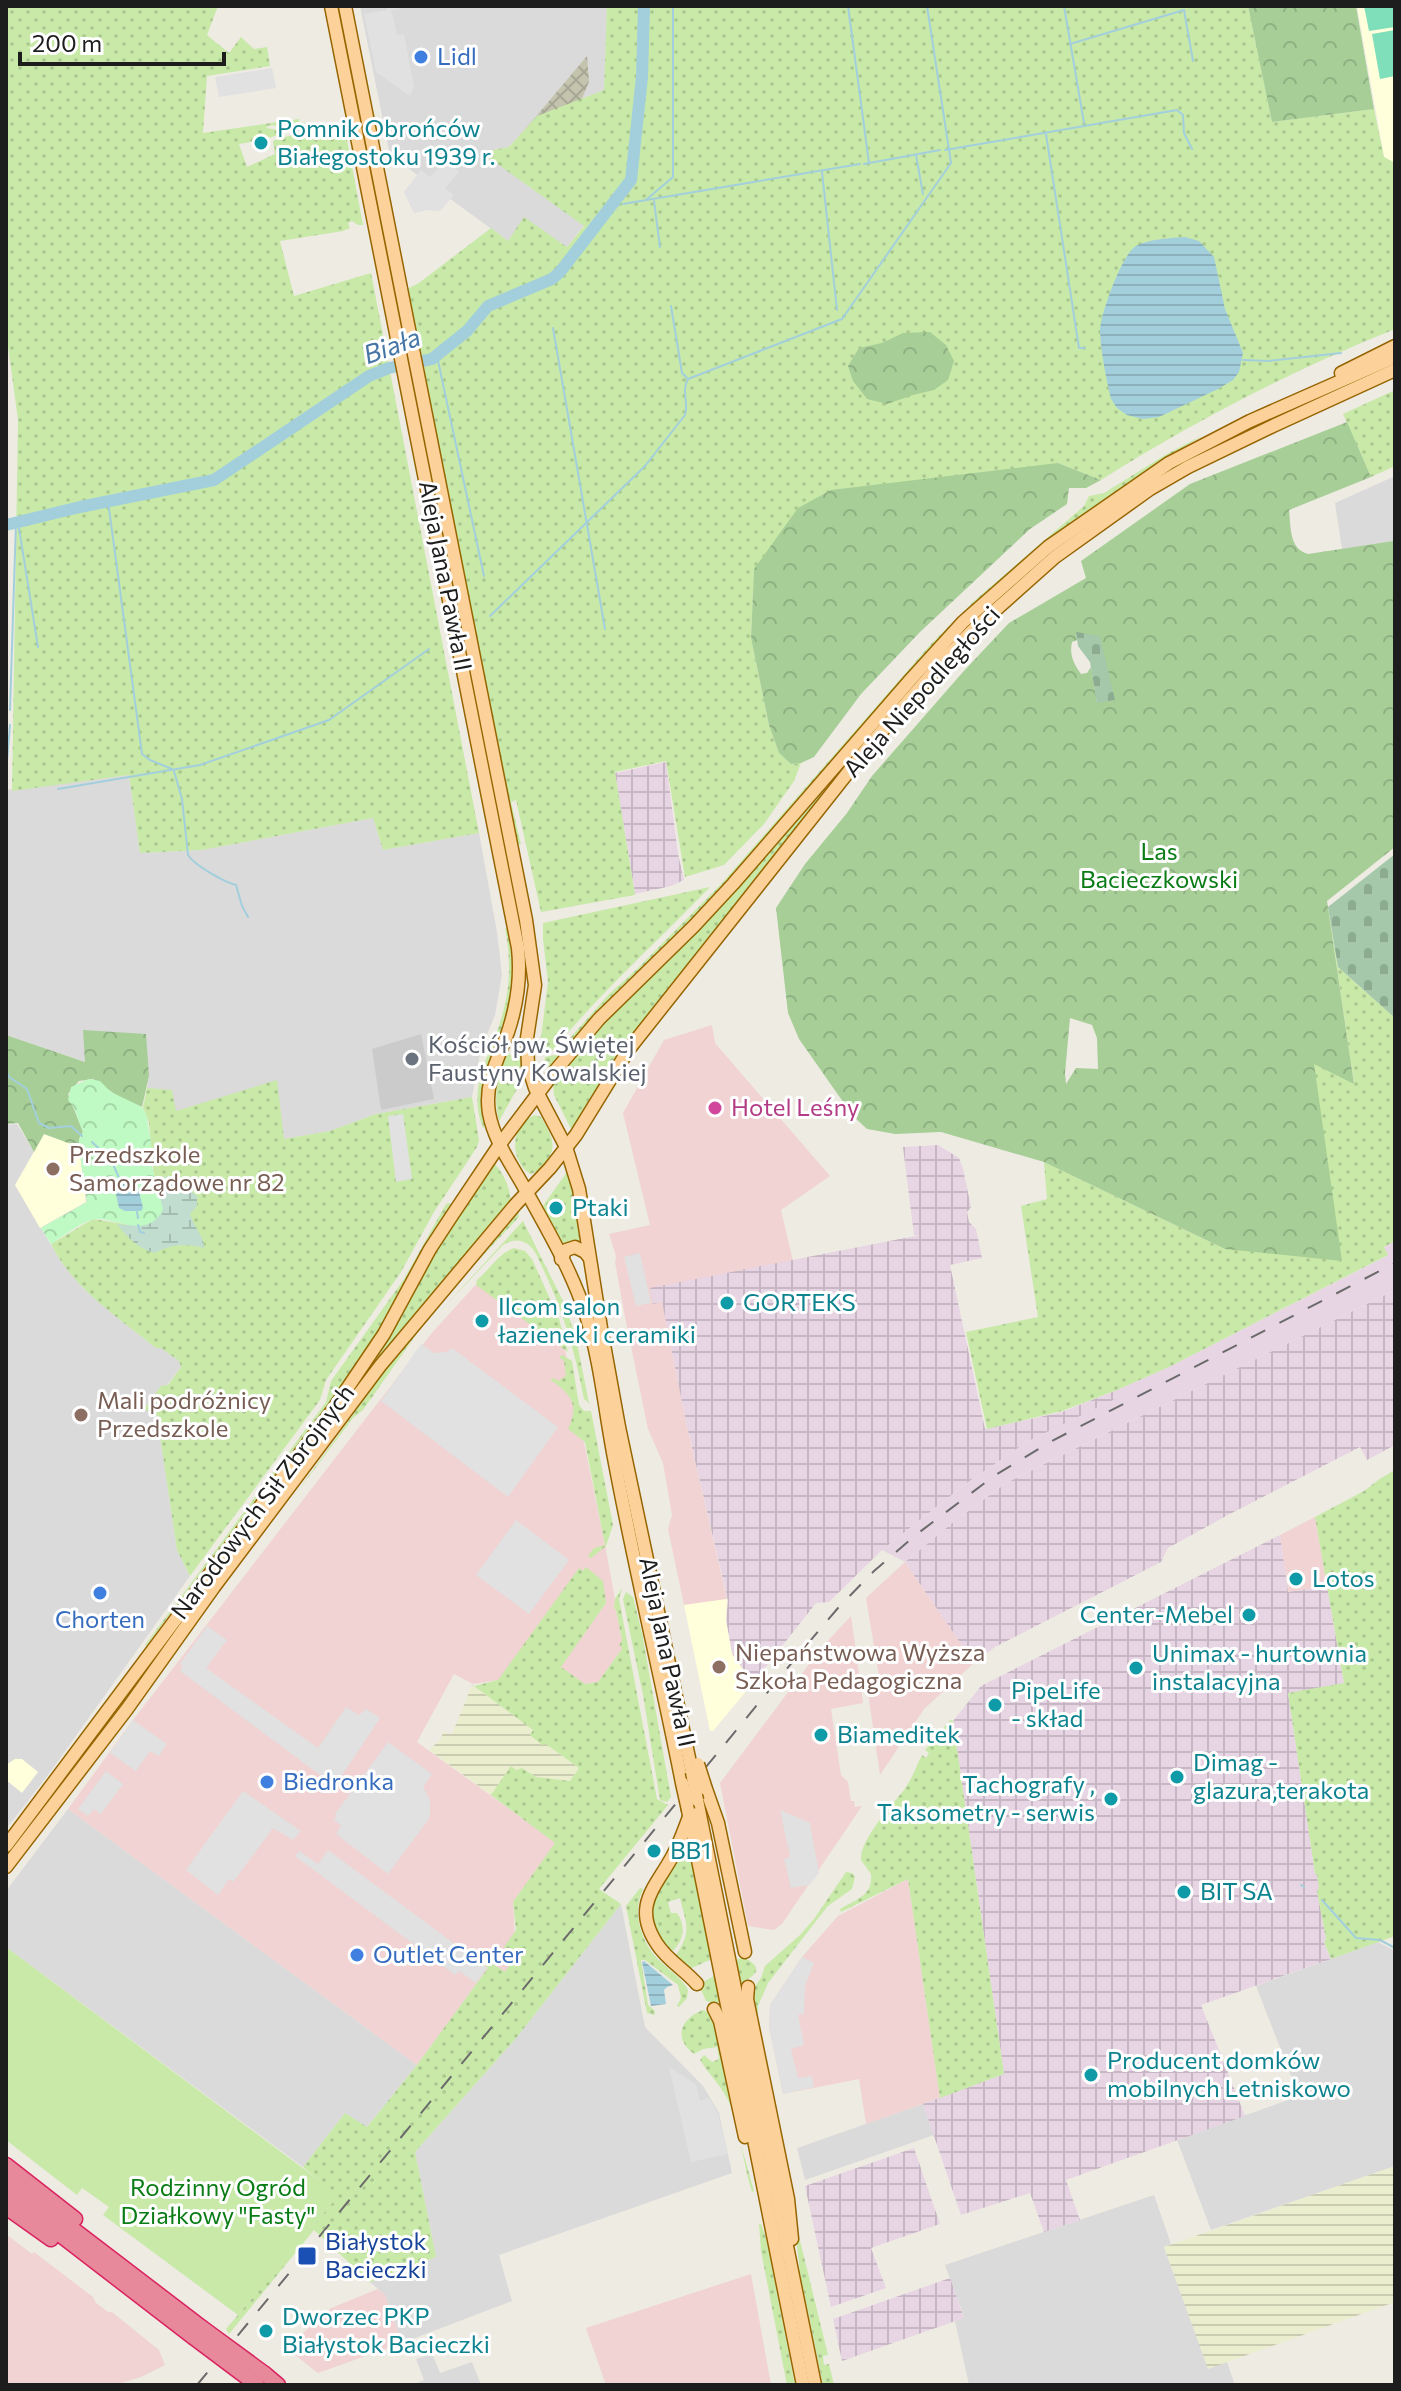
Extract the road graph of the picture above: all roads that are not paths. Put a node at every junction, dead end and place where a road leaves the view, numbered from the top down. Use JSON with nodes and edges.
{"nodes":[{"id":1,"x":331,"y":8,"type":"edge"},
{"id":2,"x":346,"y":8,"type":"edge"},
{"id":3,"x":380,"y":180,"type":"junction"},
{"id":4,"x":366,"y":183,"type":"junction"},
{"id":5,"x":397,"y":264,"type":"junction"},
{"id":6,"x":383,"y":267,"type":"junction"},
{"id":7,"x":1395,"y":346,"type":"edge"},
{"id":8,"x":1395,"y":357,"type":"edge"},
{"id":9,"x":1395,"y":370,"type":"edge"},
{"id":10,"x":1395,"y":380,"type":"edge"},
{"id":11,"x":1268,"y":413,"type":"junction"},
{"id":12,"x":1275,"y":425,"type":"junction"},
{"id":13,"x":468,"y":621,"type":"junction"},
{"id":14,"x":454,"y":624,"type":"junction"},
{"id":15,"x":502,"y":1045,"type":"junction"},
{"id":16,"x":527,"y":1051,"type":"junction"},
{"id":17,"x":528,"y":1066,"type":"junction"},
{"id":18,"x":555,"y":1071,"type":"junction"},
{"id":19,"x":538,"y":1094,"type":"junction"},
{"id":20,"x":500,"y":1144,"type":"junction"},
{"id":21,"x":566,"y":1147,"type":"junction"},
{"id":22,"x":527,"y":1193,"type":"junction"},
{"id":23,"x":589,"y":1257,"type":"junction"},
{"id":24,"x":561,"y":1259,"type":"junction"},
{"id":25,"x":644,"y":1576,"type":"junction"},
{"id":26,"x":184,"y":1620,"type":"junction"},
{"id":27,"x":111,"y":1706,"type":"junction"},
{"id":28,"x":122,"y":1716,"type":"junction"},
{"id":29,"x":695,"y":1768,"type":"junction"},
{"id":30,"x":689,"y":1813,"type":"junction"},
{"id":31,"x":6,"y":1846,"type":"edge"},
{"id":32,"x":6,"y":1867,"type":"edge"},
{"id":33,"x":720,"y":1939,"type":"junction"},
{"id":34,"x":745,"y":1952,"type":"dead end"},
{"id":35,"x":697,"y":1984,"type":"dead end"},
{"id":36,"x":748,"y":1987,"type":"dead end"},
{"id":37,"x":714,"y":2009,"type":"dead end"},
{"id":38,"x":764,"y":2159,"type":"junction"},
{"id":39,"x":6,"y":2165,"type":"edge"},
{"id":40,"x":6,"y":2178,"type":"edge"},
{"id":41,"x":6,"y":2193,"type":"edge"},
{"id":42,"x":6,"y":2207,"type":"edge"},
{"id":43,"x":768,"y":2209,"type":"junction"},
{"id":44,"x":101,"y":2258,"type":"junction"},
{"id":45,"x":793,"y":2279,"type":"junction"},
{"id":46,"x":260,"y":2381,"type":"edge"},
{"id":47,"x":278,"y":2385,"type":"edge"},
{"id":48,"x":803,"y":2385,"type":"edge"},
{"id":49,"x":815,"y":2385,"type":"edge"}],
"edges":[{"from":1,"to":2,"type":"main road"},
{"from":1,"to":4,"type":"main road","name":"Aleja Jana Pawła II"},
{"from":2,"to":3,"type":"main road","name":"Aleja Jana Pawła II"},
{"from":3,"to":4,"type":"main road"},
{"from":3,"to":5,"type":"main road","name":"Aleja Jana Pawła II"},
{"from":4,"to":6,"type":"main road","name":"Aleja Jana Pawła II"},
{"from":5,"to":6,"type":"main road"},
{"from":5,"to":13,"type":"main road","name":"Aleja Jana Pawła II"},
{"from":6,"to":14,"type":"main road","name":"Aleja Jana Pawła II"},
{"from":7,"to":11,"type":"main road"},
{"from":8,"to":11,"type":"main road","name":"Aleja Niepodległości"},
{"from":9,"to":12,"type":"main road","name":"Aleja Niepodległości"},
{"from":10,"to":12,"type":"main road"},
{"from":11,"to":18,"type":"main road","name":"Aleja Niepodległości"},
{"from":12,"to":21,"type":"main road","name":"Aleja Niepodległości"},
{"from":13,"to":14,"type":"main road"},
{"from":13,"to":16,"type":"main road","name":"Aleja Jana Pawła II"},
{"from":14,"to":15,"type":"main road","name":"Aleja Jana Pawła II"},
{"from":15,"to":16,"type":"main road"},
{"from":15,"to":20,"type":"main road","name":"Aleja Jana Pawła II"},
{"from":16,"to":17,"type":"main road","name":"Aleja Jana Pawła II"},
{"from":17,"to":18,"type":"main road"},
{"from":17,"to":19,"type":"main road","name":"Aleja Jana Pawła II"},
{"from":18,"to":19,"type":"main road","name":"Aleja Niepodległości"},
{"from":19,"to":20,"type":"main road","name":"Narodowych Sił Zbrojnych"},
{"from":19,"to":21,"type":"main road","name":"Aleja Jana Pawła II"},
{"from":20,"to":22,"type":"main road","name":"Aleja Jana Pawła II"},
{"from":20,"to":26,"type":"main road","name":"Narodowych Sił Zbrojnych"},
{"from":21,"to":22,"type":"main road","name":"Aleja Niepodległości"},
{"from":21,"to":23,"type":"main road","name":"Aleja Jana Pawła II"},
{"from":22,"to":24,"type":"main road","name":"Aleja Jana Pawła II"},
{"from":22,"to":26,"type":"main road","name":"Narodowych Sił Zbrojnych"},
{"from":23,"to":24,"type":"main road"},
{"from":23,"to":25,"type":"main road","name":"Aleja Jana Pawła II"},
{"from":24,"to":25,"type":"main road","name":"Aleja Jana Pawła II"},
{"from":25,"to":29,"type":"main road","name":"Aleja Jana Pawła II"},
{"from":25,"to":30,"type":"main road","name":"Aleja Jana Pawła II","bridge":true},
{"from":26,"to":27,"type":"main road","name":"Narodowych Sił Zbrojnych"},
{"from":26,"to":28,"type":"main road","name":"Narodowych Sił Zbrojnych"},
{"from":27,"to":28,"type":"main road"},
{"from":27,"to":31,"type":"main road","name":"Narodowych Sił Zbrojnych"},
{"from":28,"to":32,"type":"main road","name":"Narodowych Sił Zbrojnych"},
{"from":29,"to":33,"type":"main road","name":"Aleja Jana Pawła II","bridge":true},
{"from":29,"to":34,"type":"main road","bridge":true},
{"from":30,"to":33,"type":"main road","name":"Aleja Jana Pawła II"},
{"from":30,"to":35,"type":"main road"},
{"from":33,"to":38,"type":"main road","name":"Aleja Jana Pawła II"},
{"from":36,"to":45,"type":"main road"},
{"from":37,"to":43,"type":"main road"},
{"from":38,"to":43,"type":"main road"},
{"from":38,"to":45,"type":"main road"},
{"from":39,"to":44,"type":"highway"},
{"from":40,"to":44,"type":"highway"},
{"from":41,"to":44,"type":"highway"},
{"from":42,"to":44,"type":"highway"},
{"from":43,"to":48,"type":"main road"},
{"from":44,"to":46,"type":"highway","bridge":true},
{"from":45,"to":49,"type":"main road"},
{"from":46,"to":47,"type":"highway"}]}
